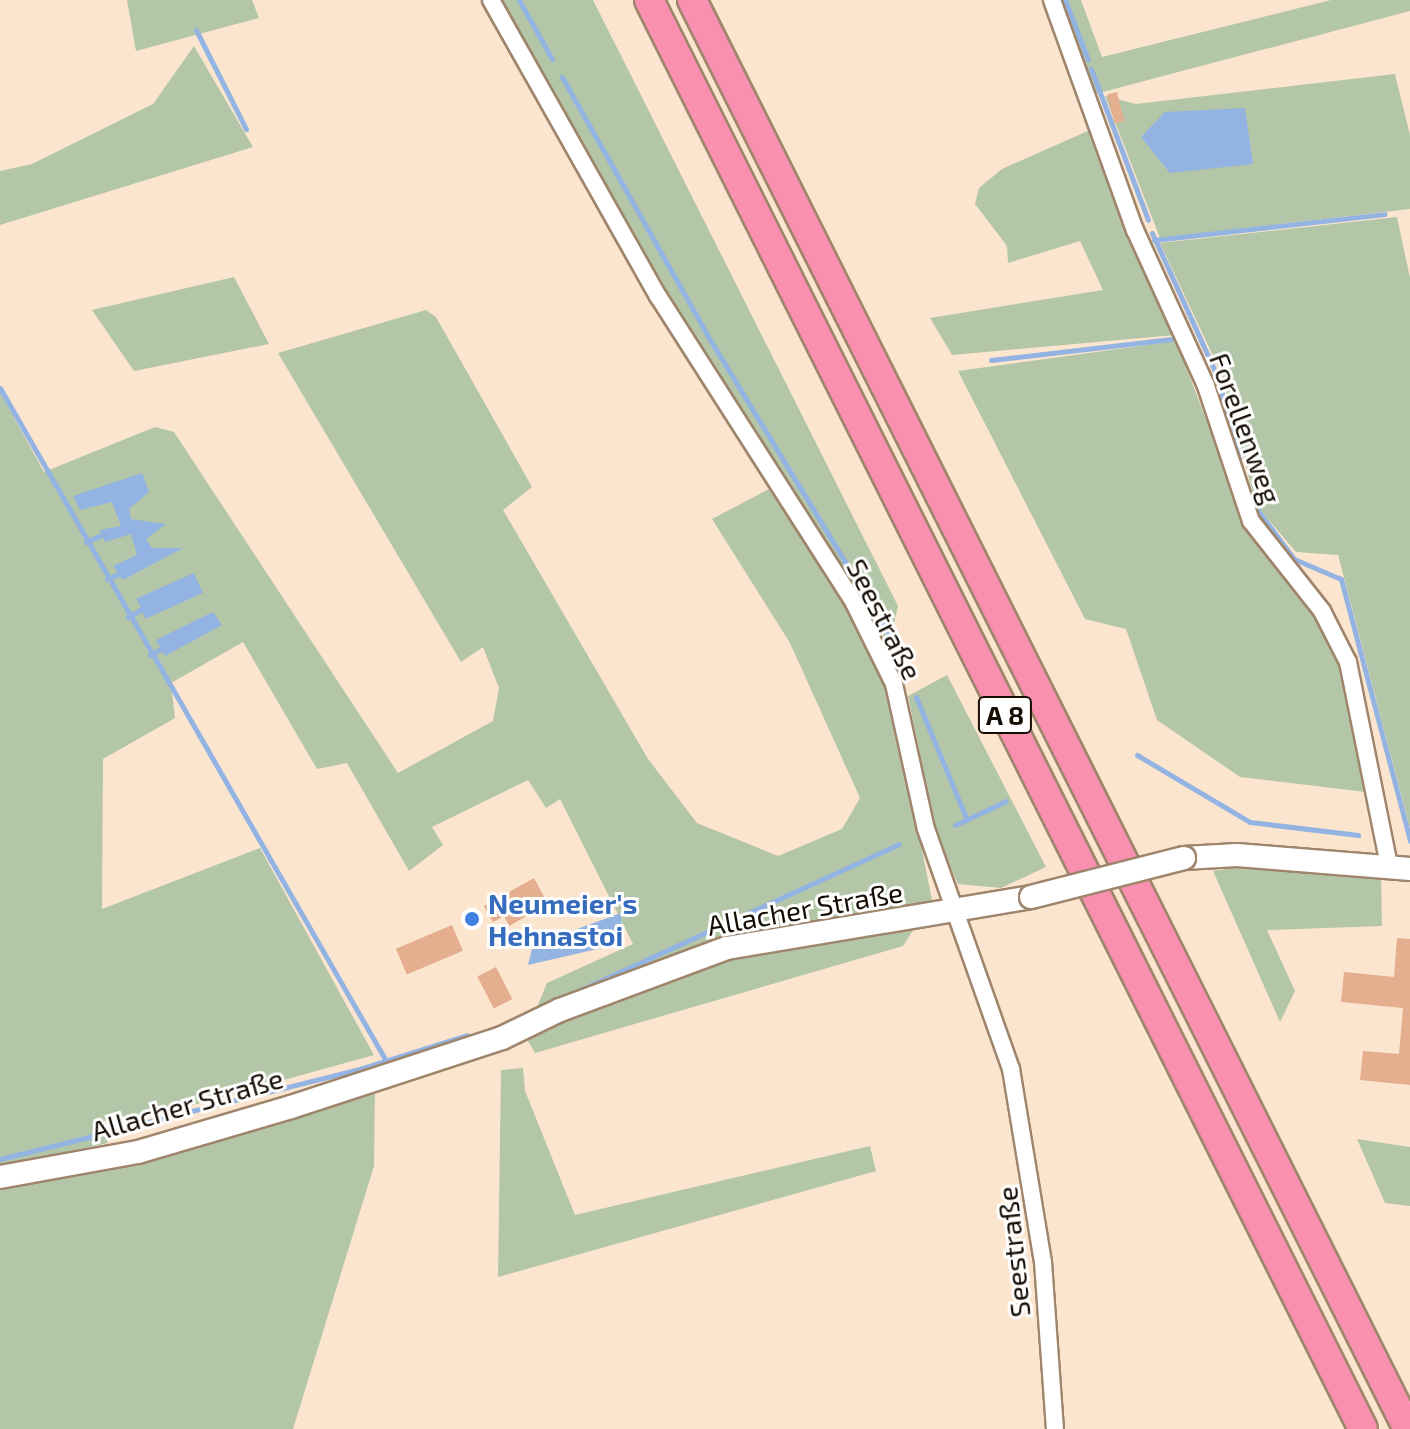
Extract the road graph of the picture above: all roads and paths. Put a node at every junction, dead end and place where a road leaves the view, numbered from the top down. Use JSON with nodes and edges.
{"nodes":[{"id":1,"x":491,"y":0,"type":"edge"},
{"id":2,"x":649,"y":0,"type":"edge"},
{"id":3,"x":692,"y":0,"type":"edge"},
{"id":4,"x":1052,"y":0,"type":"edge"},
{"id":5,"x":1399,"y":867,"type":"edge"},
{"id":6,"x":955,"y":911,"type":"junction"},
{"id":7,"x":0,"y":1177,"type":"edge"},
{"id":8,"x":1055,"y":1429,"type":"edge"},
{"id":9,"x":1363,"y":1429,"type":"edge"},
{"id":10,"x":1408,"y":1429,"type":"edge"}],
"edges":[{"from":1,"to":6,"type":"street","name":"Seestraße"},
{"from":2,"to":9,"type":"highway","number":"A 8"},
{"from":3,"to":10,"type":"highway","number":"A 8"},
{"from":4,"to":5,"type":"street","name":"Forellenweg"},
{"from":5,"to":6,"type":"street","name":"Allacher Straße","bridge":true},
{"from":6,"to":7,"type":"street","name":"Allacher Straße"},
{"from":6,"to":8,"type":"street","name":"Seestraße"}]}
